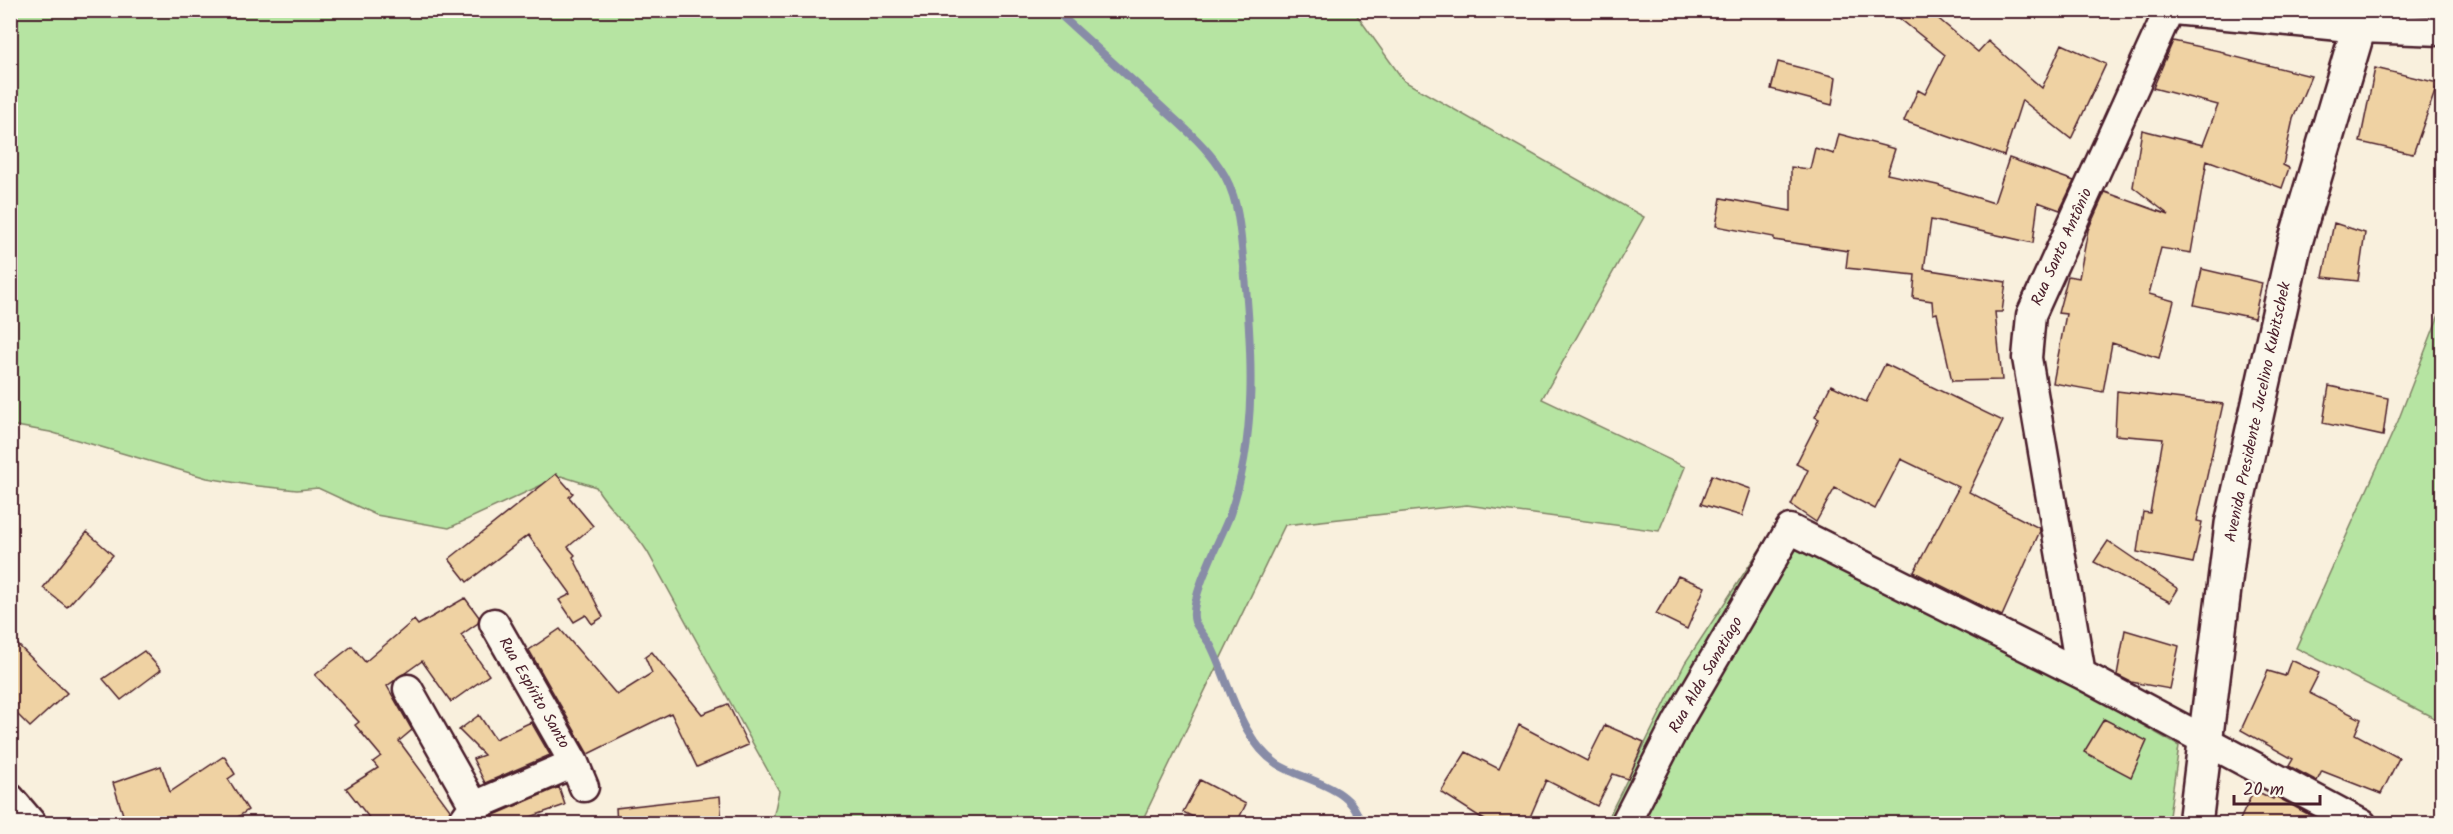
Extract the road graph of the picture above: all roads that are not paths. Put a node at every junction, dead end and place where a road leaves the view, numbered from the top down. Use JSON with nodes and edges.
{"nodes":[{"id":1,"x":2169,"y":10,"type":"edge"},
{"id":2,"x":2174,"y":10,"type":"edge"},
{"id":3,"x":2362,"y":19,"type":"edge"},
{"id":4,"x":2442,"y":31,"type":"edge"},
{"id":5,"x":494,"y":623,"type":"dead end"},
{"id":6,"x":2081,"y":674,"type":"junction"},
{"id":7,"x":408,"y":689,"type":"dead end"},
{"id":8,"x":2204,"y":738,"type":"junction"},
{"id":9,"x":10,"y":798,"type":"edge"},
{"id":10,"x":467,"y":815,"type":"edge"},
{"id":11,"x":32,"y":824,"type":"edge"},
{"id":12,"x":1624,"y":824,"type":"edge"},
{"id":13,"x":2195,"y":824,"type":"edge"},
{"id":14,"x":2361,"y":824,"type":"edge"}],
"edges":[{"from":1,"to":6,"type":"street","name":"Rua Santo Antônio"},
{"from":2,"to":3,"type":"street"},
{"from":3,"to":4,"type":"street"},
{"from":3,"to":8,"type":"street","name":"Avenida Presidente Jucelino Kubitschek"},
{"from":5,"to":10,"type":"street","name":"Rua Espírito Santo"},
{"from":6,"to":8,"type":"street"},
{"from":6,"to":12,"type":"street","name":"Rua Alda Sanatiago"},
{"from":7,"to":10,"type":"street","name":"Rua Espírito Santo"},
{"from":8,"to":13,"type":"street","name":"Avenida Presidente Jucelino Kubitschek"},
{"from":8,"to":14,"type":"street"},
{"from":9,"to":11,"type":"street"}]}
